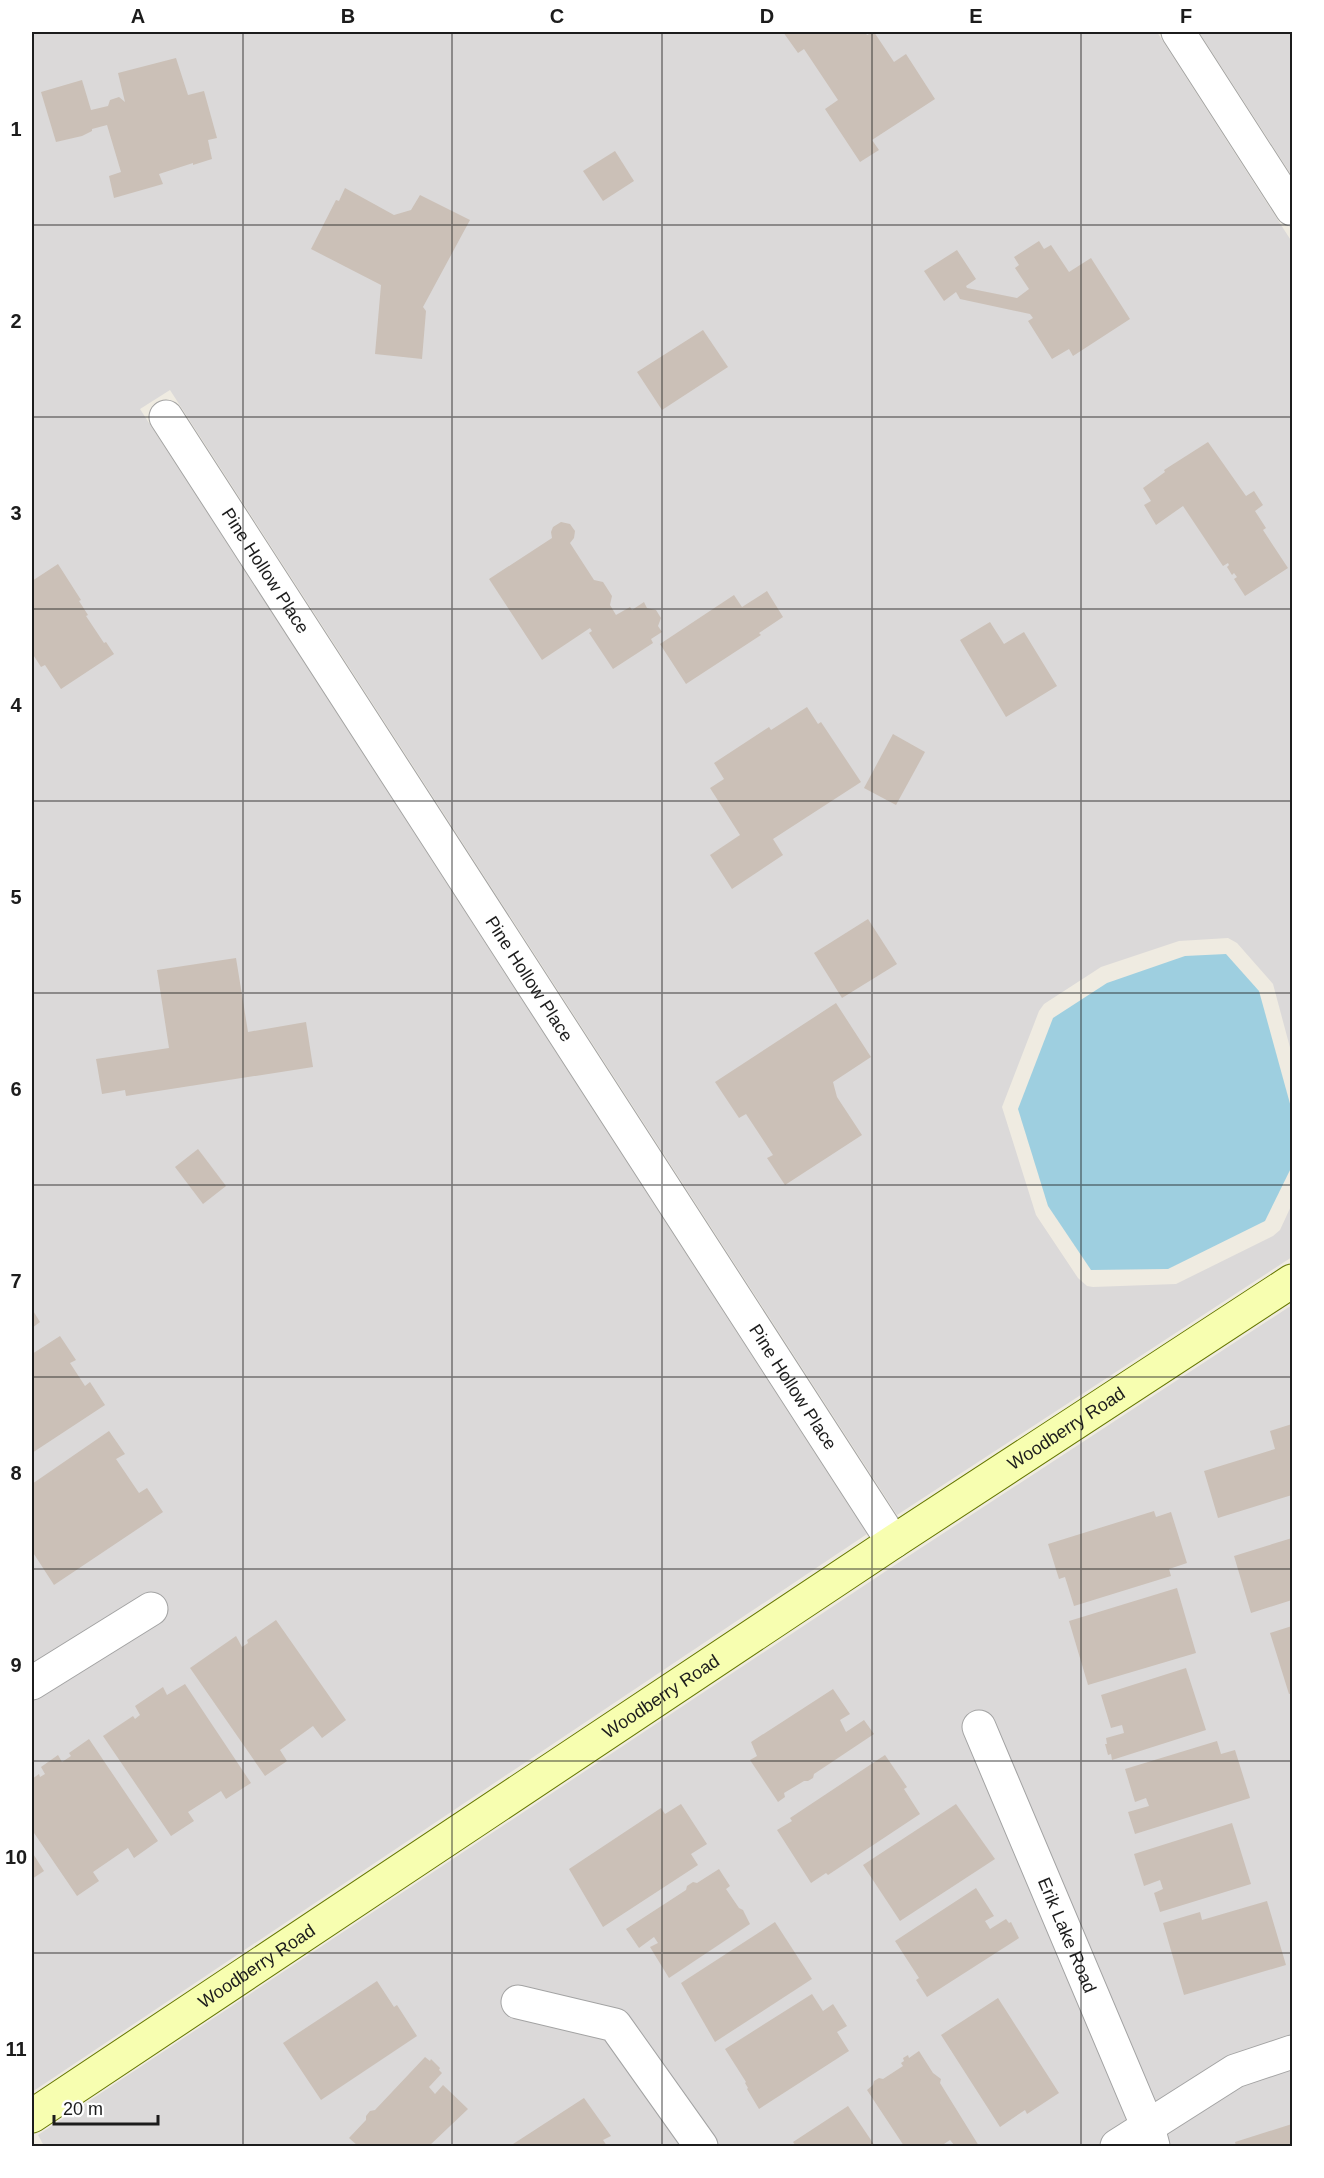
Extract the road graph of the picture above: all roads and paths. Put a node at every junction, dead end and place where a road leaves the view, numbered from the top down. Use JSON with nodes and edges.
{"nodes":[{"id":1,"x":1178,"y":32,"type":"edge"},
{"id":2,"x":1293,"y":209,"type":"edge"},
{"id":3,"x":166,"y":417,"type":"dead end"},
{"id":4,"x":1293,"y":1281,"type":"edge"},
{"id":5,"x":893,"y":1542,"type":"junction"},
{"id":6,"x":151,"y":1609,"type":"dead end"},
{"id":7,"x":32,"y":1683,"type":"edge"},
{"id":8,"x":979,"y":1727,"type":"dead end"},
{"id":9,"x":518,"y":2002,"type":"dead end"},
{"id":10,"x":1293,"y":2052,"type":"edge"},
{"id":11,"x":32,"y":2116,"type":"edge"},
{"id":12,"x":1150,"y":2137,"type":"edge"},
{"id":13,"x":701,"y":2146,"type":"edge"},
{"id":14,"x":1117,"y":2146,"type":"edge"}],
"edges":[{"from":1,"to":2,"type":"street"},
{"from":3,"to":5,"type":"street","name":"Pine Hollow Place"},
{"from":4,"to":5,"type":"street","name":"Woodberry Road"},
{"from":5,"to":11,"type":"street","name":"Woodberry Road"},
{"from":6,"to":7,"type":"street"},
{"from":8,"to":12,"type":"street","name":"Erik Lake Road"},
{"from":9,"to":13,"type":"street"},
{"from":10,"to":12,"type":"street"},
{"from":12,"to":14,"type":"street"}]}
